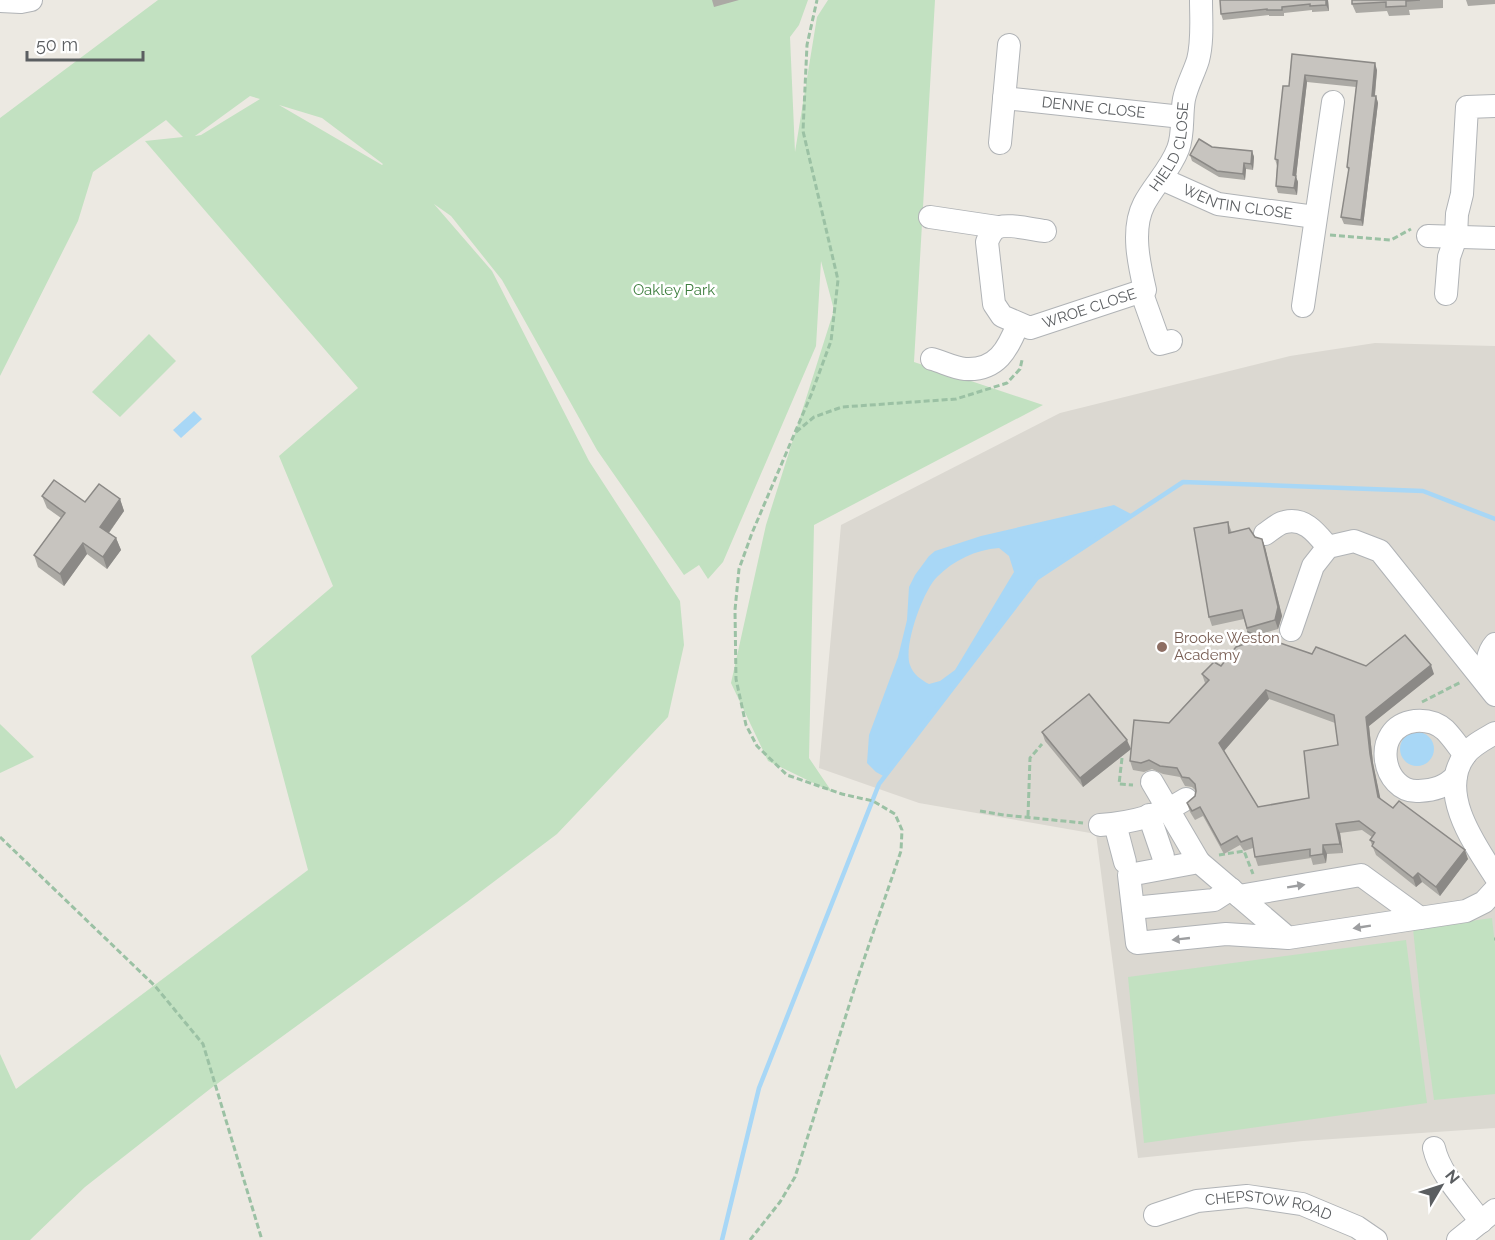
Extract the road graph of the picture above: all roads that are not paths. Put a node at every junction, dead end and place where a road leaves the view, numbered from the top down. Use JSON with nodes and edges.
{"nodes":[{"id":1,"x":31,"y":0,"type":"edge"},
{"id":2,"x":1201,"y":0,"type":"edge"},
{"id":3,"x":0,"y":1,"type":"edge"},
{"id":4,"x":1009,"y":45,"type":"dead end"},
{"id":5,"x":1004,"y":98,"type":"junction"},
{"id":6,"x":1333,"y":102,"type":"dead end"},
{"id":7,"x":1495,"y":106,"type":"edge"},
{"id":8,"x":1182,"y":117,"type":"junction"},
{"id":9,"x":1000,"y":143,"type":"dead end"},
{"id":10,"x":1162,"y":179,"type":"junction"},
{"id":11,"x":930,"y":217,"type":"dead end"},
{"id":12,"x":1314,"y":226,"type":"junction"},
{"id":13,"x":1045,"y":231,"type":"dead end"},
{"id":14,"x":992,"y":235,"type":"junction"},
{"id":15,"x":1428,"y":236,"type":"road end"},
{"id":16,"x":1456,"y":237,"type":"junction"},
{"id":17,"x":1495,"y":238,"type":"edge"},
{"id":18,"x":1143,"y":290,"type":"junction"},
{"id":19,"x":1446,"y":294,"type":"dead end"},
{"id":20,"x":1303,"y":306,"type":"dead end"},
{"id":21,"x":1024,"y":326,"type":"junction"},
{"id":22,"x":1171,"y":341,"type":"dead end"},
{"id":23,"x":932,"y":359,"type":"dead end"},
{"id":24,"x":1265,"y":534,"type":"dead end"},
{"id":25,"x":1328,"y":547,"type":"junction"},
{"id":26,"x":1291,"y":630,"type":"dead end"},
{"id":27,"x":1495,"y":644,"type":"edge"},
{"id":28,"x":1486,"y":684,"type":"edge"},
{"id":29,"x":1495,"y":733,"type":"edge"},
{"id":30,"x":1465,"y":755,"type":"junction"},
{"id":31,"x":1456,"y":776,"type":"junction"},
{"id":32,"x":1153,"y":785,"type":"road end"},
{"id":33,"x":1168,"y":808,"type":"junction"},
{"id":34,"x":1163,"y":856,"type":"dead end"},
{"id":35,"x":1125,"y":862,"type":"dead end"},
{"id":36,"x":1199,"y":862,"type":"junction"},
{"id":37,"x":1495,"y":876,"type":"edge"},
{"id":38,"x":1495,"y":890,"type":"edge"},
{"id":39,"x":1243,"y":892,"type":"junction"},
{"id":40,"x":1133,"y":908,"type":"junction"},
{"id":41,"x":1420,"y":918,"type":"junction"},
{"id":42,"x":1288,"y":938,"type":"junction"},
{"id":43,"x":1434,"y":1148,"type":"dead end"},
{"id":44,"x":1155,"y":1215,"type":"dead end"},
{"id":45,"x":1488,"y":1216,"type":"edge"},
{"id":46,"x":1376,"y":1240,"type":"edge"},
{"id":47,"x":1458,"y":1240,"type":"edge"}],
"edges":[{"from":1,"to":3,"type":"street"},
{"from":2,"to":8,"type":"street","name":"HIELD CLOSE"},
{"from":4,"to":5,"type":"street"},
{"from":5,"to":8,"type":"street","name":"DENNE CLOSE"},
{"from":5,"to":9,"type":"street"},
{"from":6,"to":12,"type":"street"},
{"from":7,"to":16,"type":"street"},
{"from":8,"to":10,"type":"street","name":"HIELD CLOSE"},
{"from":10,"to":12,"type":"street","name":"WENTIN CLOSE"},
{"from":10,"to":18,"type":"street","name":"HIELD CLOSE"},
{"from":11,"to":14,"type":"street"},
{"from":12,"to":20,"type":"street"},
{"from":13,"to":14,"type":"street"},
{"from":14,"to":21,"type":"street","name":"WROE CLOSE"},
{"from":15,"to":16,"type":"street"},
{"from":16,"to":17,"type":"street"},
{"from":16,"to":19,"type":"street"},
{"from":18,"to":21,"type":"street","name":"WROE CLOSE"},
{"from":18,"to":22,"type":"street","name":"HIELD CLOSE"},
{"from":21,"to":23,"type":"street"},
{"from":24,"to":25,"type":"street"},
{"from":25,"to":26,"type":"street"},
{"from":25,"to":28,"type":"street"},
{"from":27,"to":28,"type":"street"},
{"from":29,"to":30,"type":"street"},
{"from":30,"to":31,"type":"street"},
{"from":30,"to":31,"type":"street"},
{"from":31,"to":37,"type":"street"},
{"from":32,"to":33,"type":"street"},
{"from":33,"to":34,"type":"street"},
{"from":33,"to":35,"type":"street"},
{"from":33,"to":36,"type":"street"},
{"from":36,"to":39,"type":"street"},
{"from":36,"to":40,"type":"street"},
{"from":38,"to":41,"type":"street"},
{"from":39,"to":40,"type":"street"},
{"from":39,"to":41,"type":"street","one_way":true},
{"from":39,"to":42,"type":"street"},
{"from":42,"to":40,"type":"street","one_way":true},
{"from":41,"to":42,"type":"street","one_way":true},
{"from":43,"to":45,"type":"street"},
{"from":44,"to":46,"type":"street","name":"CHEPSTOW ROAD"},
{"from":45,"to":47,"type":"street"}]}
